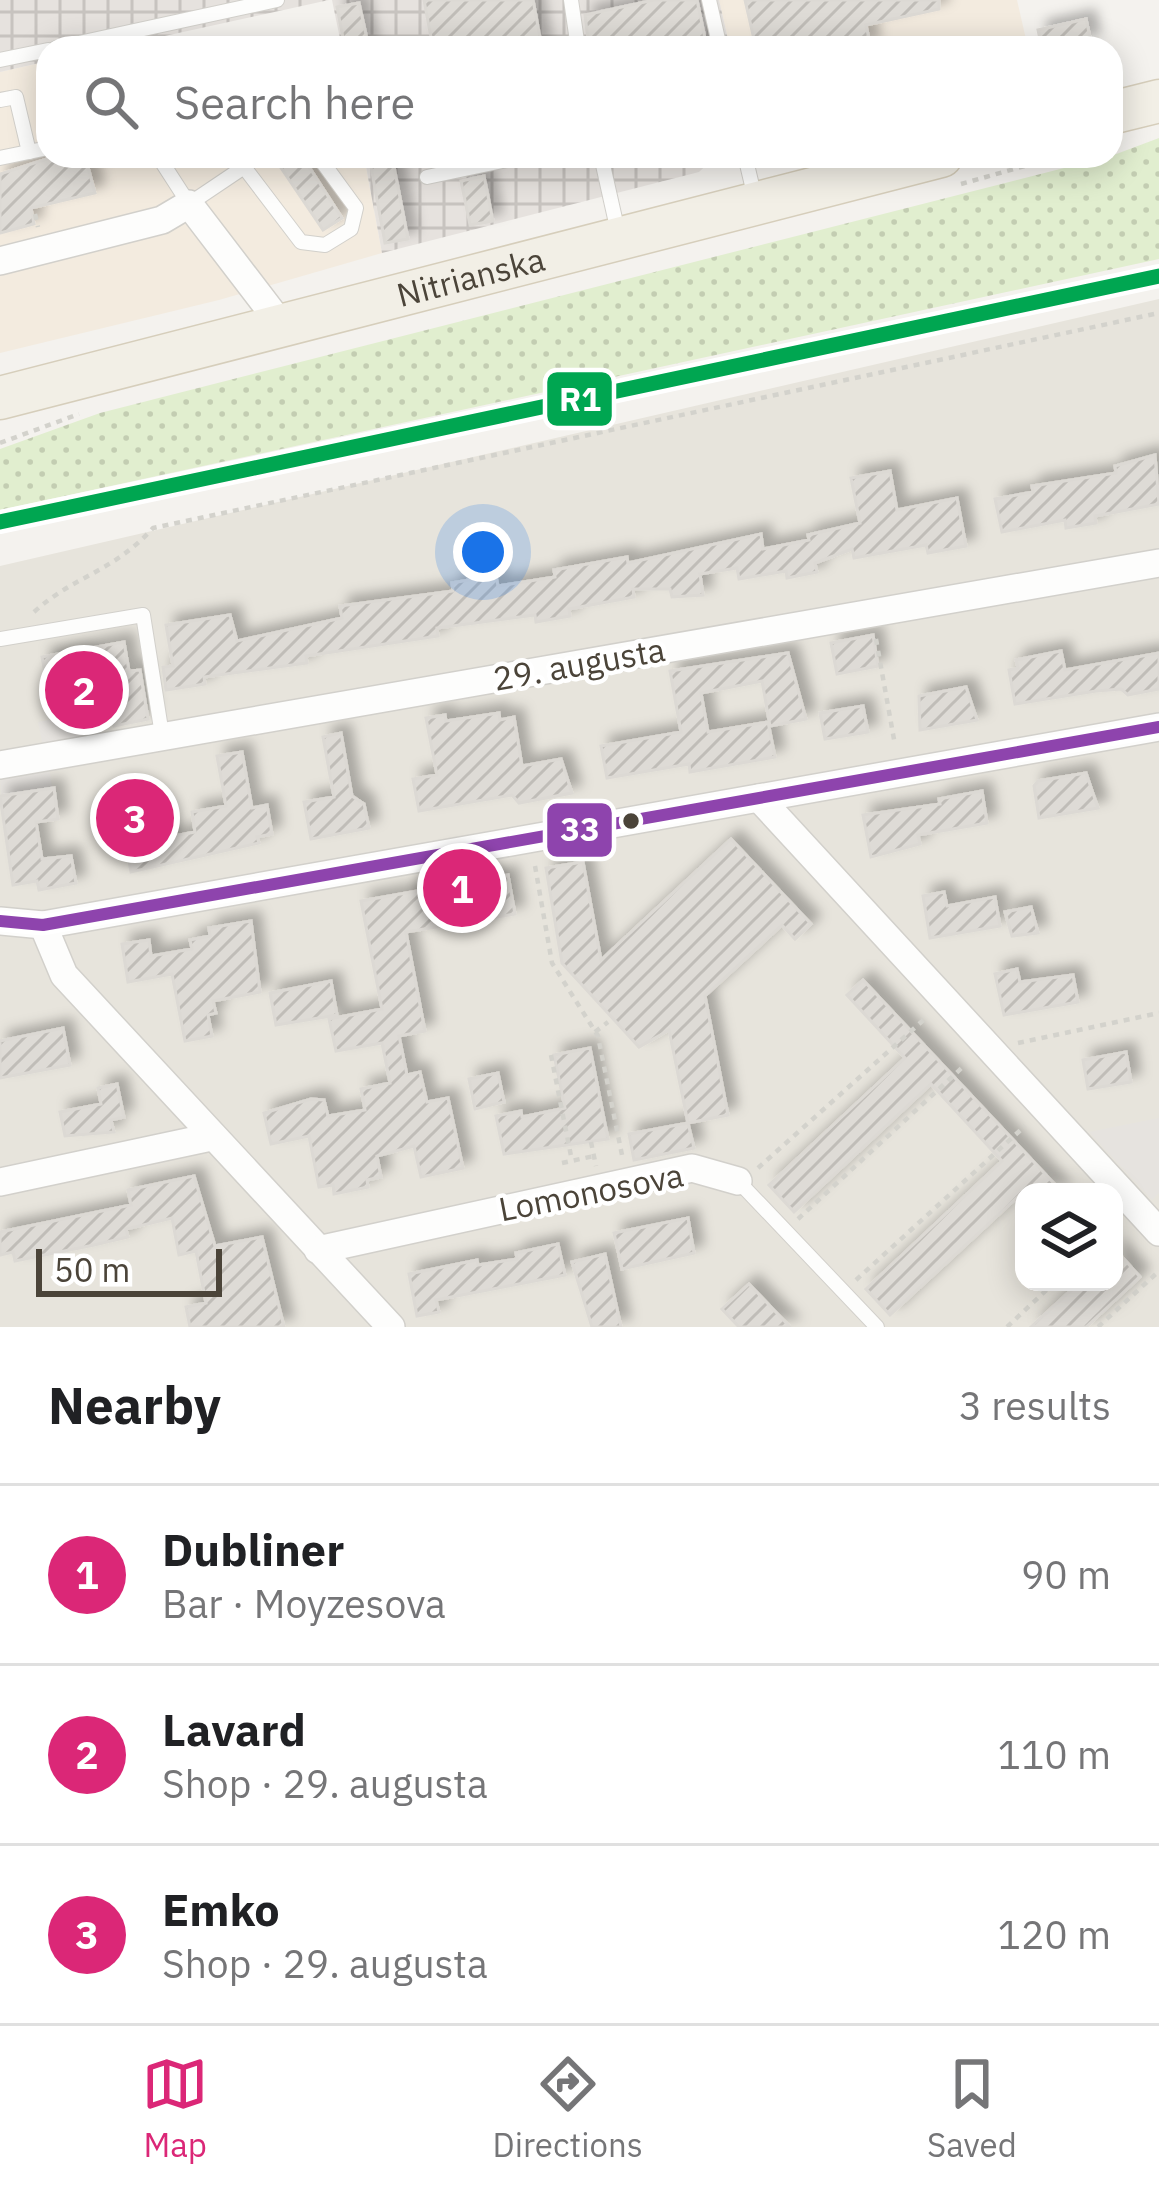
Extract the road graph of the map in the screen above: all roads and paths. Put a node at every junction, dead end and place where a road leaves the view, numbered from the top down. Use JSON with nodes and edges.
{"nodes":[{"id":1,"x":277,"y":0,"type":"edge"},
{"id":2,"x":571,"y":0,"type":"edge"},
{"id":3,"x":709,"y":0,"type":"edge"},
{"id":4,"x":112,"y":36,"type":"edge"},
{"id":5,"x":576,"y":36,"type":"edge"},
{"id":6,"x":717,"y":36,"type":"edge"},
{"id":7,"x":36,"y":52,"type":"edge"},
{"id":8,"x":0,"y":60,"type":"edge"},
{"id":9,"x":0,"y":100,"type":"edge"},
{"id":10,"x":1159,"y":101,"type":"edge"},
{"id":11,"x":1123,"y":110,"type":"edge"},
{"id":12,"x":36,"y":151,"type":"edge"},
{"id":13,"x":29,"y":152,"type":"junction"},
{"id":14,"x":0,"y":158,"type":"edge"},
{"id":15,"x":166,"y":168,"type":"edge"},
{"id":16,"x":235,"y":168,"type":"edge"},
{"id":17,"x":249,"y":168,"type":"edge"},
{"id":18,"x":327,"y":168,"type":"edge"},
{"id":19,"x":469,"y":168,"type":"edge"},
{"id":20,"x":604,"y":168,"type":"edge"},
{"id":21,"x":748,"y":168,"type":"edge"},
{"id":22,"x":894,"y":168,"type":"edge"},
{"id":23,"x":427,"y":177,"type":"dead end"},
{"id":24,"x":757,"y":203,"type":"junction"},
{"id":25,"x":189,"y":204,"type":"junction"},
{"id":26,"x":619,"y":238,"type":"junction"},
{"id":27,"x":0,"y":262,"type":"edge"},
{"id":28,"x":1159,"y":314,"type":"edge"},
{"id":29,"x":280,"y":323,"type":"junction"},
{"id":30,"x":0,"y":398,"type":"edge"},
{"id":31,"x":1159,"y":563,"type":"edge"},
{"id":32,"x":872,"y":613,"type":"junction"},
{"id":33,"x":17,"y":637,"type":"junction"},
{"id":34,"x":0,"y":639,"type":"edge"},
{"id":35,"x":1159,"y":727,"type":"edge"},
{"id":36,"x":162,"y":736,"type":"junction"},
{"id":37,"x":897,"y":757,"type":"dead end"},
{"id":38,"x":0,"y":765,"type":"edge"},
{"id":39,"x":759,"y":798,"type":"junction"},
{"id":40,"x":532,"y":848,"type":"dead end"},
{"id":41,"x":0,"y":921,"type":"edge"},
{"id":42,"x":43,"y":925,"type":"junction"},
{"id":43,"x":936,"y":1010,"type":"dead end"},
{"id":44,"x":1159,"y":1013,"type":"edge"},
{"id":45,"x":608,"y":1022,"type":"dead end"},
{"id":46,"x":596,"y":1032,"type":"junction"},
{"id":47,"x":995,"y":1046,"type":"junction"},
{"id":48,"x":551,"y":1054,"type":"dead end"},
{"id":49,"x":1044,"y":1109,"type":"junction"},
{"id":50,"x":211,"y":1137,"type":"junction"},
{"id":51,"x":594,"y":1156,"type":"dead end"},
{"id":52,"x":572,"y":1161,"type":"junction"},
{"id":53,"x":562,"y":1163,"type":"dead end"},
{"id":54,"x":625,"y":1172,"type":"dead end"},
{"id":55,"x":738,"y":1181,"type":"junction"},
{"id":56,"x":0,"y":1182,"type":"edge"},
{"id":57,"x":785,"y":1231,"type":"junction"},
{"id":58,"x":1159,"y":1232,"type":"edge"},
{"id":59,"x":318,"y":1250,"type":"junction"},
{"id":60,"x":1159,"y":1271,"type":"edge"},
{"id":61,"x":1045,"y":1291,"type":"edge"},
{"id":62,"x":843,"y":1292,"type":"junction"},
{"id":63,"x":391,"y":1327,"type":"edge"},
{"id":64,"x":877,"y":1327,"type":"edge"},
{"id":65,"x":1007,"y":1327,"type":"edge"},
{"id":66,"x":1098,"y":1327,"type":"edge"}],
"edges":[{"from":1,"to":4,"type":"lane"},
{"from":2,"to":5,"type":"lane"},
{"from":3,"to":6,"type":"lane"},
{"from":7,"to":8,"type":"lane"},
{"from":9,"to":13,"type":"lane"},
{"from":10,"to":11,"type":"main road"},
{"from":12,"to":13,"type":"lane"},
{"from":13,"to":14,"type":"lane"},
{"from":15,"to":25,"type":"lane"},
{"from":16,"to":25,"type":"lane"},
{"from":17,"to":18,"type":"lane"},
{"from":19,"to":23,"type":"lane"},
{"from":20,"to":26,"type":"lane"},
{"from":21,"to":24,"type":"lane"},
{"from":22,"to":24,"type":"main road","name":"Nitrianska"},
{"from":24,"to":26,"type":"main road","name":"Nitrianska"},
{"from":25,"to":27,"type":"street"},
{"from":25,"to":29,"type":"street"},
{"from":26,"to":29,"type":"main road","name":"Nitrianska"},
{"from":28,"to":33,"type":"path"},
{"from":29,"to":30,"type":"main road","name":"Nitrianska"},
{"from":31,"to":32,"type":"street","name":"29. augusta"},
{"from":32,"to":36,"type":"street","name":"29. augusta"},
{"from":32,"to":37,"type":"path"},
{"from":33,"to":34,"type":"lane"},
{"from":33,"to":36,"type":"lane"},
{"from":35,"to":39,"type":"street"},
{"from":36,"to":38,"type":"street","name":"29. augusta"},
{"from":39,"to":42,"type":"street"},
{"from":39,"to":47,"type":"street"},
{"from":40,"to":46,"type":"path"},
{"from":41,"to":42,"type":"street"},
{"from":42,"to":50,"type":"street"},
{"from":43,"to":55,"type":"path"},
{"from":44,"to":47,"type":"path"},
{"from":45,"to":46,"type":"path"},
{"from":46,"to":54,"type":"path"},
{"from":47,"to":49,"type":"street"},
{"from":47,"to":57,"type":"path"},
{"from":48,"to":52,"type":"path"},
{"from":49,"to":58,"type":"street"},
{"from":49,"to":62,"type":"path"},
{"from":50,"to":56,"type":"street"},
{"from":50,"to":59,"type":"street"},
{"from":51,"to":52,"type":"path"},
{"from":52,"to":53,"type":"path"},
{"from":55,"to":57,"type":"lane"},
{"from":55,"to":59,"type":"street","name":"Lomonosova"},
{"from":57,"to":62,"type":"lane"},
{"from":59,"to":63,"type":"street"},
{"from":60,"to":66,"type":"path"},
{"from":61,"to":65,"type":"path"},
{"from":62,"to":64,"type":"lane"}]}
